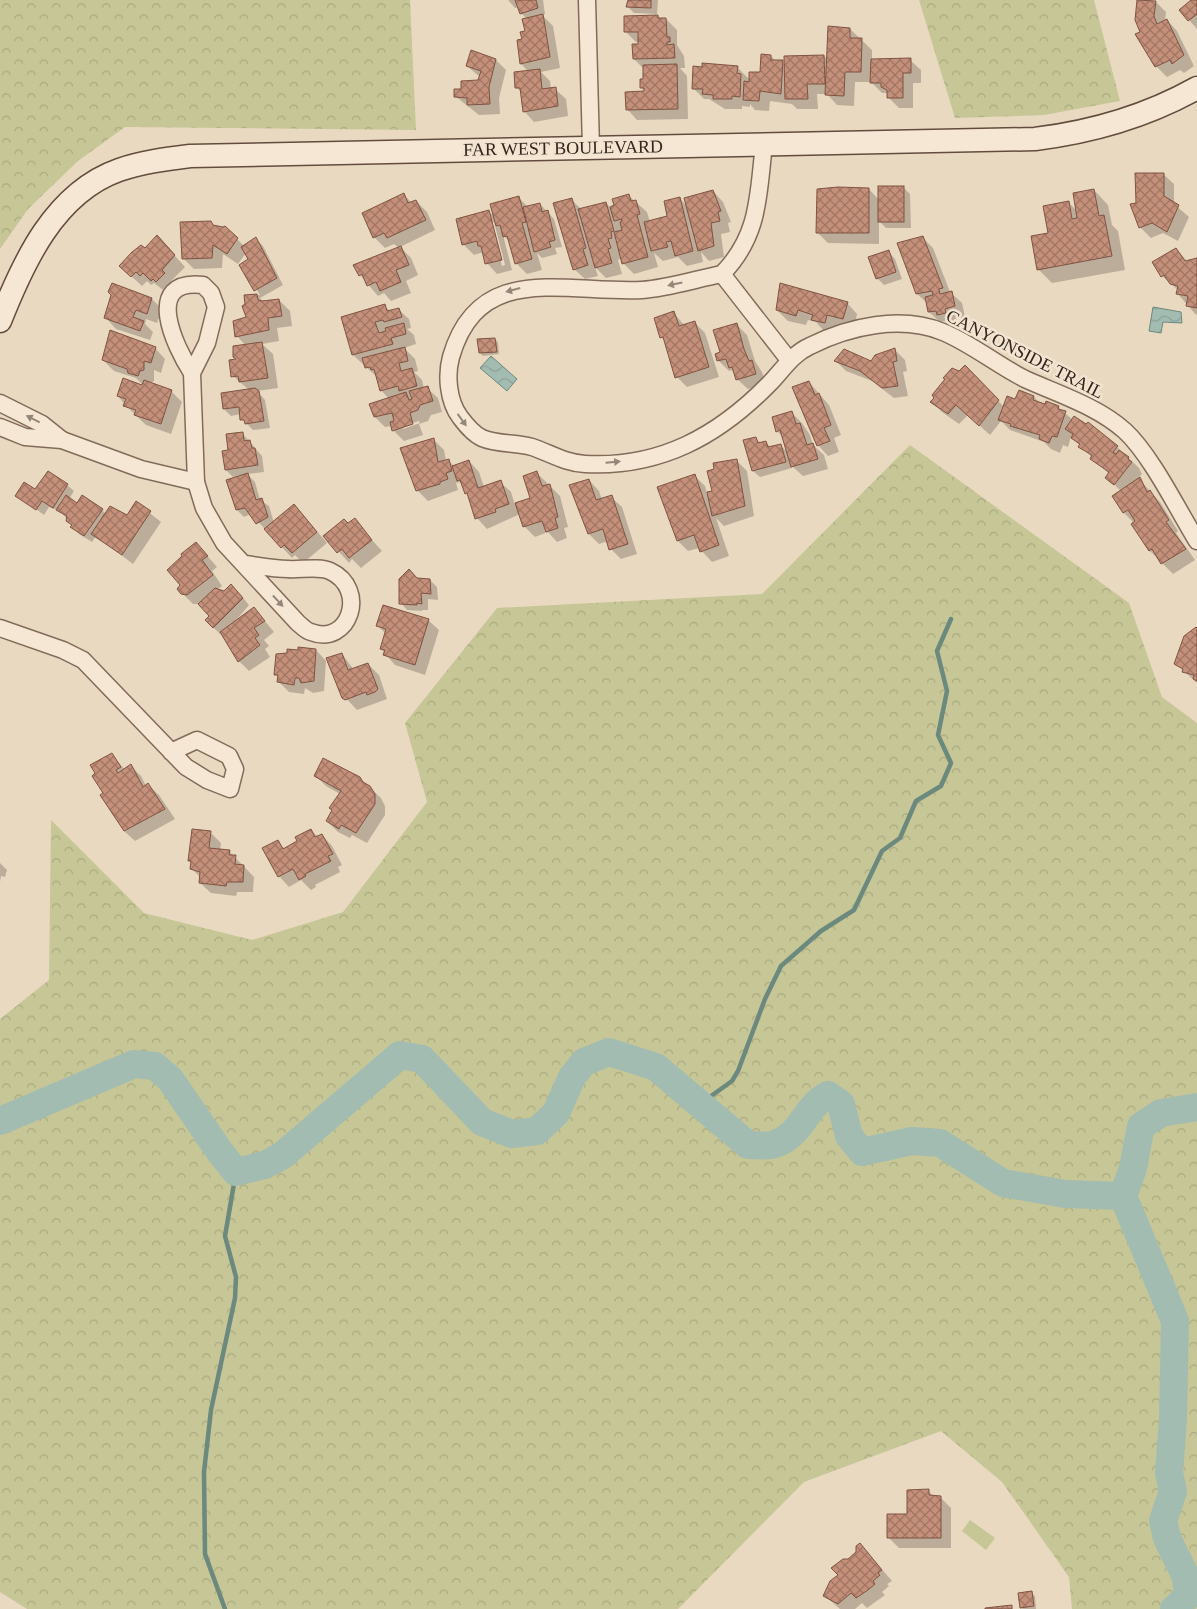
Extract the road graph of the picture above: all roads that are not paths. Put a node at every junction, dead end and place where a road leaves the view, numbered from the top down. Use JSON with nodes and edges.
{"nodes":[{"id":1,"x":587,"y":0,"type":"edge"},
{"id":2,"x":1195,"y":93,"type":"edge"},
{"id":3,"x":764,"y":144,"type":"junction"},
{"id":4,"x":591,"y":148,"type":"junction"},
{"id":5,"x":722,"y":274,"type":"junction"},
{"id":6,"x":0,"y":322,"type":"edge"},
{"id":7,"x":789,"y":360,"type":"junction"},
{"id":8,"x":192,"y":373,"type":"junction"},
{"id":9,"x":0,"y":402,"type":"edge"},
{"id":10,"x":0,"y":427,"type":"edge"},
{"id":11,"x":62,"y":440,"type":"junction"},
{"id":12,"x":196,"y":482,"type":"junction"},
{"id":13,"x":1197,"y":541,"type":"edge"},
{"id":14,"x":246,"y":564,"type":"junction"},
{"id":15,"x":0,"y":628,"type":"edge"},
{"id":16,"x":171,"y":752,"type":"dead end"}],
"edges":[{"from":1,"to":4,"type":"street"},
{"from":2,"to":3,"type":"street","name":"FAR WEST BOULEVARD"},
{"from":3,"to":4,"type":"street","name":"FAR WEST BOULEVARD"},
{"from":3,"to":5,"type":"street"},
{"from":4,"to":6,"type":"street","name":"FAR WEST BOULEVARD"},
{"from":5,"to":7,"type":"street"},
{"from":5,"to":7,"type":"street","name":"CANYONSIDE TRAIL","one_way":true},
{"from":7,"to":13,"type":"street","name":"CANYONSIDE TRAIL"},
{"from":8,"to":8,"type":"street"},
{"from":8,"to":12,"type":"street"},
{"from":11,"to":9,"type":"street","one_way":true},
{"from":10,"to":11,"type":"street"},
{"from":11,"to":12,"type":"street"},
{"from":12,"to":14,"type":"street"},
{"from":14,"to":14,"type":"street","one_way":true},
{"from":15,"to":16,"type":"street"}]}
